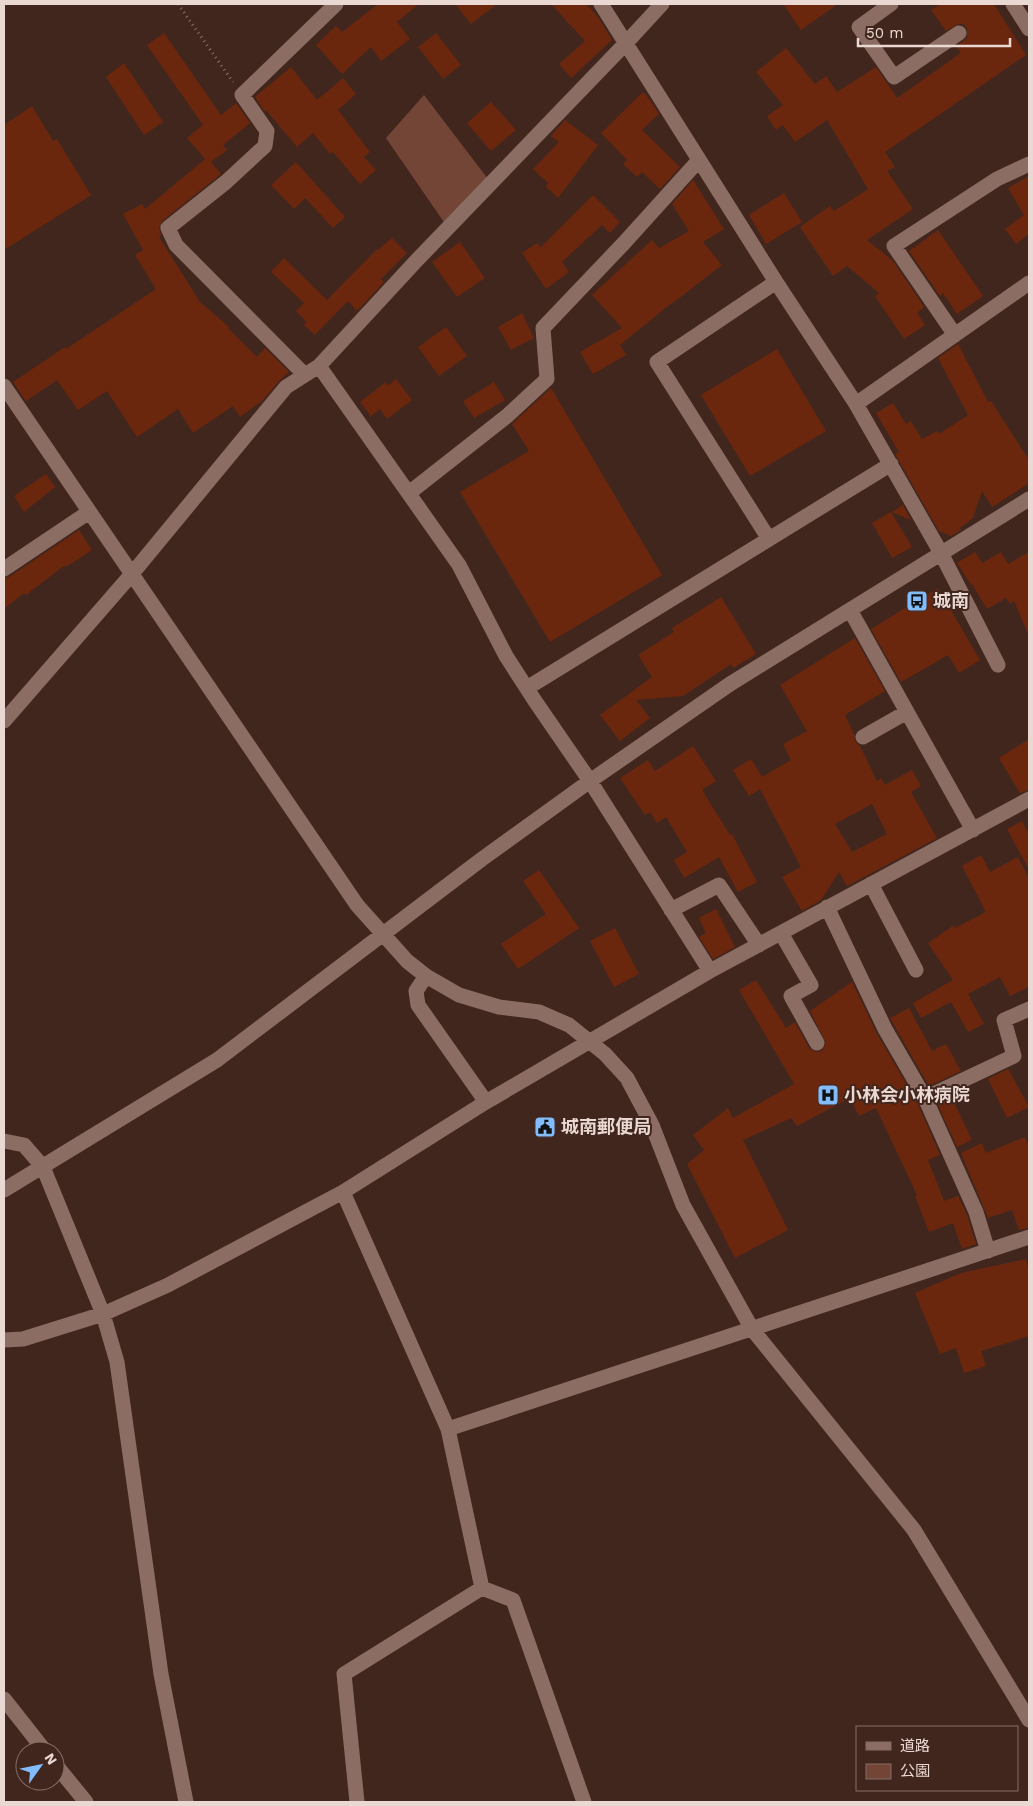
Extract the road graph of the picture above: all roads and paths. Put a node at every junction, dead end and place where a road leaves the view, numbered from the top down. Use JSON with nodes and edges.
{"nodes":[{"id":1,"x":178,"y":4,"type":"edge"},
{"id":2,"x":336,"y":4,"type":"edge"},
{"id":3,"x":601,"y":4,"type":"edge"},
{"id":4,"x":662,"y":4,"type":"edge"},
{"id":5,"x":891,"y":4,"type":"edge"},
{"id":6,"x":1014,"y":4,"type":"edge"},
{"id":7,"x":1029,"y":29,"type":"edge"},
{"id":8,"x":958,"y":33,"type":"dead end"},
{"id":9,"x":626,"y":43,"type":"junction"},
{"id":10,"x":242,"y":95,"type":"junction"},
{"id":11,"x":699,"y":160,"type":"junction"},
{"id":12,"x":1029,"y":164,"type":"edge"},
{"id":13,"x":776,"y":282,"type":"junction"},
{"id":14,"x":1029,"y":283,"type":"edge"},
{"id":15,"x":954,"y":335,"type":"junction"},
{"id":16,"x":319,"y":366,"type":"junction"},
{"id":17,"x":304,"y":374,"type":"junction"},
{"id":18,"x":4,"y":386,"type":"edge"},
{"id":19,"x":856,"y":404,"type":"junction"},
{"id":20,"x":891,"y":464,"type":"junction"},
{"id":21,"x":409,"y":494,"type":"junction"},
{"id":22,"x":1029,"y":500,"type":"edge"},
{"id":23,"x":89,"y":512,"type":"junction"},
{"id":24,"x":769,"y":539,"type":"junction"},
{"id":25,"x":941,"y":553,"type":"junction"},
{"id":26,"x":4,"y":569,"type":"edge"},
{"id":27,"x":132,"y":575,"type":"junction"},
{"id":28,"x":850,"y":610,"type":"junction"},
{"id":29,"x":998,"y":665,"type":"dead end"},
{"id":30,"x":527,"y":688,"type":"junction"},
{"id":31,"x":907,"y":712,"type":"junction"},
{"id":32,"x":4,"y":721,"type":"edge"},
{"id":33,"x":863,"y":737,"type":"dead end"},
{"id":34,"x":590,"y":781,"type":"junction"},
{"id":35,"x":1029,"y":799,"type":"edge"},
{"id":36,"x":973,"y":830,"type":"junction"},
{"id":37,"x":871,"y":884,"type":"junction"},
{"id":38,"x":827,"y":907,"type":"junction"},
{"id":39,"x":671,"y":910,"type":"junction"},
{"id":40,"x":781,"y":932,"type":"junction"},
{"id":41,"x":382,"y":934,"type":"junction"},
{"id":42,"x":759,"y":944,"type":"junction"},
{"id":43,"x":916,"y":970,"type":"dead end"},
{"id":44,"x":710,"y":972,"type":"junction"},
{"id":45,"x":426,"y":976,"type":"junction"},
{"id":46,"x":1029,"y":1009,"type":"edge"},
{"id":47,"x":589,"y":1042,"type":"junction"},
{"id":48,"x":817,"y":1043,"type":"dead end"},
{"id":49,"x":925,"y":1098,"type":"junction"},
{"id":50,"x":486,"y":1102,"type":"junction"},
{"id":51,"x":4,"y":1141,"type":"edge"},
{"id":52,"x":43,"y":1167,"type":"junction"},
{"id":53,"x":4,"y":1190,"type":"edge"},
{"id":54,"x":343,"y":1192,"type":"junction"},
{"id":55,"x":1028,"y":1241,"type":"edge"},
{"id":56,"x":988,"y":1251,"type":"junction"},
{"id":57,"x":102,"y":1314,"type":"junction"},
{"id":58,"x":752,"y":1329,"type":"junction"},
{"id":59,"x":4,"y":1340,"type":"edge"},
{"id":60,"x":448,"y":1429,"type":"junction"},
{"id":61,"x":482,"y":1588,"type":"junction"},
{"id":62,"x":4,"y":1699,"type":"edge"},
{"id":63,"x":1029,"y":1720,"type":"edge"},
{"id":64,"x":37,"y":1741,"type":"edge"},
{"id":65,"x":65,"y":1776,"type":"edge"},
{"id":66,"x":86,"y":1802,"type":"edge"},
{"id":67,"x":186,"y":1802,"type":"edge"},
{"id":68,"x":357,"y":1802,"type":"edge"},
{"id":69,"x":584,"y":1802,"type":"edge"}],
"edges":[{"from":1,"to":10,"type":"path"},
{"from":2,"to":10,"type":"street"},
{"from":3,"to":9,"type":"street"},
{"from":4,"to":9,"type":"street"},
{"from":5,"to":8,"type":"street"},
{"from":6,"to":7,"type":"street"},
{"from":9,"to":11,"type":"street"},
{"from":9,"to":16,"type":"street"},
{"from":10,"to":17,"type":"street"},
{"from":11,"to":13,"type":"street"},
{"from":11,"to":21,"type":"street"},
{"from":12,"to":15,"type":"street"},
{"from":13,"to":19,"type":"street"},
{"from":13,"to":24,"type":"street"},
{"from":14,"to":15,"type":"street"},
{"from":15,"to":19,"type":"street"},
{"from":16,"to":17,"type":"street"},
{"from":16,"to":21,"type":"street"},
{"from":17,"to":27,"type":"street"},
{"from":18,"to":23,"type":"street"},
{"from":19,"to":20,"type":"street"},
{"from":20,"to":24,"type":"street"},
{"from":20,"to":25,"type":"street"},
{"from":21,"to":30,"type":"street"},
{"from":22,"to":25,"type":"street"},
{"from":23,"to":26,"type":"street"},
{"from":23,"to":27,"type":"street"},
{"from":24,"to":30,"type":"street"},
{"from":25,"to":28,"type":"street"},
{"from":25,"to":29,"type":"street"},
{"from":27,"to":32,"type":"street"},
{"from":27,"to":41,"type":"street"},
{"from":28,"to":31,"type":"street"},
{"from":28,"to":34,"type":"street"},
{"from":30,"to":34,"type":"street"},
{"from":31,"to":33,"type":"street"},
{"from":31,"to":36,"type":"street"},
{"from":34,"to":39,"type":"street"},
{"from":34,"to":41,"type":"street"},
{"from":35,"to":36,"type":"street"},
{"from":36,"to":37,"type":"street"},
{"from":37,"to":38,"type":"street"},
{"from":37,"to":43,"type":"street"},
{"from":38,"to":40,"type":"street"},
{"from":38,"to":49,"type":"street"},
{"from":39,"to":42,"type":"street"},
{"from":39,"to":44,"type":"street"},
{"from":40,"to":42,"type":"street"},
{"from":40,"to":48,"type":"street"},
{"from":41,"to":45,"type":"street"},
{"from":41,"to":52,"type":"street"},
{"from":42,"to":44,"type":"street"},
{"from":44,"to":47,"type":"street"},
{"from":45,"to":47,"type":"street"},
{"from":45,"to":50,"type":"street"},
{"from":46,"to":49,"type":"street"},
{"from":47,"to":50,"type":"street"},
{"from":47,"to":58,"type":"street"},
{"from":49,"to":56,"type":"street"},
{"from":50,"to":54,"type":"street"},
{"from":51,"to":52,"type":"street"},
{"from":52,"to":53,"type":"street"},
{"from":52,"to":57,"type":"street"},
{"from":54,"to":57,"type":"street"},
{"from":54,"to":60,"type":"street"},
{"from":55,"to":56,"type":"street"},
{"from":56,"to":58,"type":"street"},
{"from":57,"to":59,"type":"street"},
{"from":57,"to":67,"type":"street"},
{"from":58,"to":60,"type":"street"},
{"from":58,"to":63,"type":"street"},
{"from":60,"to":61,"type":"street"},
{"from":61,"to":68,"type":"street"},
{"from":61,"to":69,"type":"street"},
{"from":62,"to":64,"type":"street"},
{"from":65,"to":66,"type":"street"}]}
